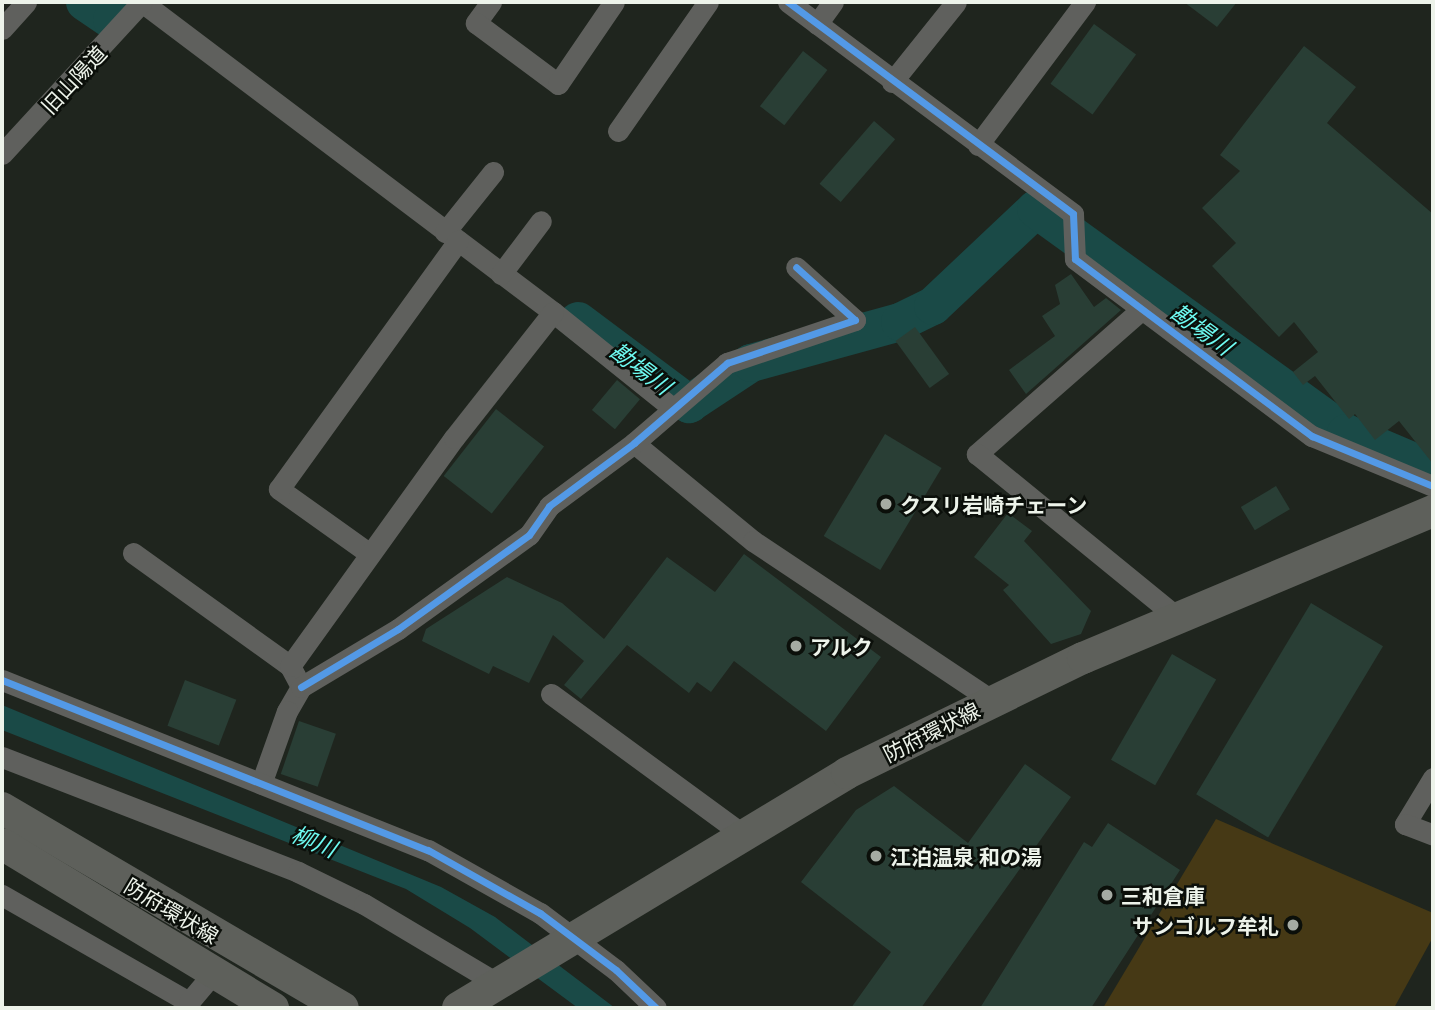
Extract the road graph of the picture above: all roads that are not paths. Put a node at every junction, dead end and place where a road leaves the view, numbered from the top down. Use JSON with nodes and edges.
{"nodes":[{"id":1,"x":26,"y":2,"type":"edge"},
{"id":2,"x":142,"y":2,"type":"edge"},
{"id":3,"x":491,"y":2,"type":"edge"},
{"id":4,"x":614,"y":2,"type":"edge"},
{"id":5,"x":708,"y":2,"type":"edge"},
{"id":6,"x":788,"y":2,"type":"edge"},
{"id":7,"x":833,"y":2,"type":"edge"},
{"id":8,"x":956,"y":2,"type":"edge"},
{"id":9,"x":1085,"y":2,"type":"edge"},
{"id":10,"x":817,"y":24,"type":"junction"},
{"id":11,"x":2,"y":29,"type":"edge"},
{"id":12,"x":892,"y":82,"type":"junction"},
{"id":13,"x":618,"y":131,"type":"dead end"},
{"id":14,"x":978,"y":145,"type":"junction"},
{"id":15,"x":2,"y":154,"type":"edge"},
{"id":16,"x":493,"y":172,"type":"dead end"},
{"id":17,"x":541,"y":221,"type":"dead end"},
{"id":18,"x":452,"y":237,"type":"junction"},
{"id":19,"x":796,"y":267,"type":"dead end"},
{"id":20,"x":501,"y":274,"type":"junction"},
{"id":21,"x":1142,"y":309,"type":"junction"},
{"id":22,"x":553,"y":312,"type":"junction"},
{"id":23,"x":671,"y":407,"type":"junction"},
{"id":24,"x":635,"y":443,"type":"junction"},
{"id":25,"x":1433,"y":486,"type":"edge"},
{"id":26,"x":1433,"y":511,"type":"edge"},
{"id":27,"x":133,"y":553,"type":"dead end"},
{"id":28,"x":370,"y":554,"type":"junction"},
{"id":29,"x":1177,"y":617,"type":"junction"},
{"id":30,"x":290,"y":666,"type":"junction"},
{"id":31,"x":2,"y":680,"type":"edge"},
{"id":32,"x":300,"y":687,"type":"junction"},
{"id":33,"x":551,"y":694,"type":"dead end"},
{"id":34,"x":992,"y":700,"type":"junction"},
{"id":35,"x":2,"y":757,"type":"edge"},
{"id":36,"x":1433,"y":778,"type":"edge"},
{"id":37,"x":261,"y":784,"type":"junction"},
{"id":38,"x":2,"y":808,"type":"edge"},
{"id":39,"x":742,"y":834,"type":"junction"},
{"id":40,"x":1433,"y":835,"type":"edge"},
{"id":41,"x":2,"y":845,"type":"edge"},
{"id":42,"x":2,"y":895,"type":"edge"},
{"id":43,"x":565,"y":942,"type":"junction"},
{"id":44,"x":213,"y":973,"type":"junction"},
{"id":45,"x":505,"y":980,"type":"junction"},
{"id":46,"x":273,"y":1008,"type":"edge"},
{"id":47,"x":343,"y":1008,"type":"edge"},
{"id":48,"x":458,"y":1008,"type":"edge"},
{"id":49,"x":656,"y":1008,"type":"edge"}],
"edges":[{"from":1,"to":11,"type":"street"},
{"from":2,"to":15,"type":"street","name":"旧山陽道"},
{"from":2,"to":18,"type":"street"},
{"from":3,"to":4,"type":"street"},
{"from":5,"to":13,"type":"street"},
{"from":6,"to":10,"type":"street"},
{"from":7,"to":10,"type":"street"},
{"from":8,"to":12,"type":"street"},
{"from":9,"to":14,"type":"street"},
{"from":10,"to":12,"type":"street"},
{"from":12,"to":14,"type":"street"},
{"from":14,"to":21,"type":"street"},
{"from":16,"to":18,"type":"street"},
{"from":17,"to":20,"type":"street"},
{"from":18,"to":20,"type":"street"},
{"from":18,"to":28,"type":"street"},
{"from":19,"to":23,"type":"street"},
{"from":20,"to":22,"type":"street"},
{"from":21,"to":25,"type":"street"},
{"from":21,"to":29,"type":"street"},
{"from":22,"to":23,"type":"street"},
{"from":22,"to":28,"type":"street"},
{"from":23,"to":24,"type":"street"},
{"from":24,"to":32,"type":"street"},
{"from":24,"to":34,"type":"street"},
{"from":26,"to":29,"type":"main road","name":"防府環状線"},
{"from":27,"to":30,"type":"street"},
{"from":28,"to":30,"type":"street"},
{"from":29,"to":34,"type":"main road","name":"防府環状線"},
{"from":30,"to":32,"type":"street"},
{"from":31,"to":37,"type":"street"},
{"from":32,"to":37,"type":"street"},
{"from":33,"to":39,"type":"street"},
{"from":34,"to":39,"type":"main road","name":"防府環状線"},
{"from":35,"to":45,"type":"street"},
{"from":36,"to":40,"type":"street"},
{"from":37,"to":43,"type":"street"},
{"from":38,"to":47,"type":"main road","name":"防府環状線"},
{"from":39,"to":43,"type":"main road","name":"防府環状線"},
{"from":41,"to":44,"type":"main road","name":"防府環状線"},
{"from":42,"to":44,"type":"street"},
{"from":43,"to":45,"type":"main road","name":"防府環状線"},
{"from":43,"to":49,"type":"street"},
{"from":44,"to":46,"type":"main road","name":"防府環状線"},
{"from":45,"to":48,"type":"main road","name":"防府環状線"}]}
